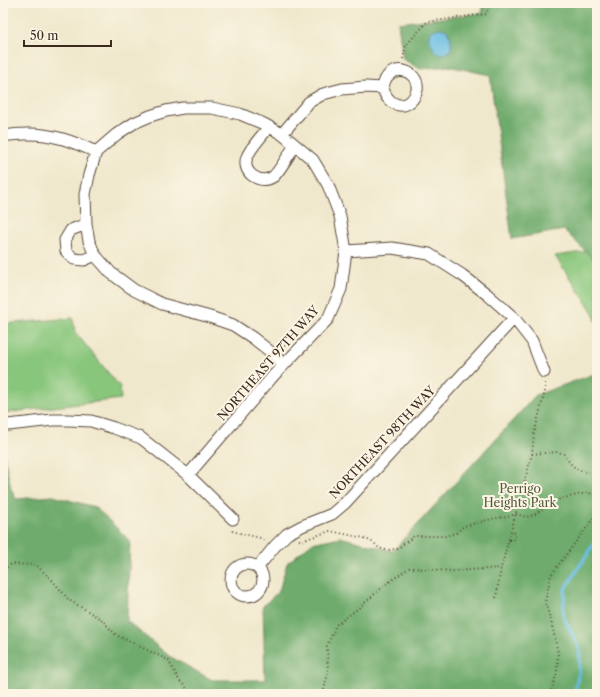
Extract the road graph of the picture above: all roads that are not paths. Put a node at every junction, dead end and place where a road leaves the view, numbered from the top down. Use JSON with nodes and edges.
{"nodes":[{"id":1,"x":383,"y":88,"type":"junction"},
{"id":2,"x":269,"y":127,"type":"junction"},
{"id":3,"x":282,"y":134,"type":"junction"},
{"id":4,"x":3,"y":136,"type":"edge"},
{"id":5,"x":295,"y":145,"type":"junction"},
{"id":6,"x":96,"y":152,"type":"junction"},
{"id":7,"x":86,"y":224,"type":"junction"},
{"id":8,"x":346,"y":251,"type":"junction"},
{"id":9,"x":95,"y":255,"type":"junction"},
{"id":10,"x":514,"y":318,"type":"junction"},
{"id":11,"x":284,"y":365,"type":"junction"},
{"id":12,"x":544,"y":372,"type":"road end"},
{"id":13,"x":8,"y":425,"type":"dead end"},
{"id":14,"x":188,"y":475,"type":"junction"},
{"id":15,"x":233,"y":519,"type":"dead end"},
{"id":16,"x":258,"y":567,"type":"dead end"}],
"edges":[{"from":1,"to":1,"type":"street"},
{"from":1,"to":3,"type":"street"},
{"from":2,"to":3,"type":"street","name":"NORTHEAST 97TH WAY"},
{"from":2,"to":5,"type":"street"},
{"from":2,"to":6,"type":"street","name":"NORTHEAST 97TH WAY"},
{"from":3,"to":5,"type":"street","name":"NORTHEAST 97TH WAY"},
{"from":4,"to":6,"type":"street"},
{"from":5,"to":8,"type":"street","name":"NORTHEAST 97TH WAY"},
{"from":6,"to":7,"type":"street"},
{"from":7,"to":9,"type":"street"},
{"from":7,"to":9,"type":"street"},
{"from":8,"to":10,"type":"street"},
{"from":8,"to":11,"type":"street","name":"NORTHEAST 97TH WAY"},
{"from":9,"to":11,"type":"street"},
{"from":10,"to":12,"type":"street"},
{"from":10,"to":16,"type":"street","name":"NORTHEAST 98TH WAY"},
{"from":11,"to":14,"type":"street","name":"NORTHEAST 97TH WAY"},
{"from":13,"to":14,"type":"street"},
{"from":14,"to":15,"type":"street"}]}
